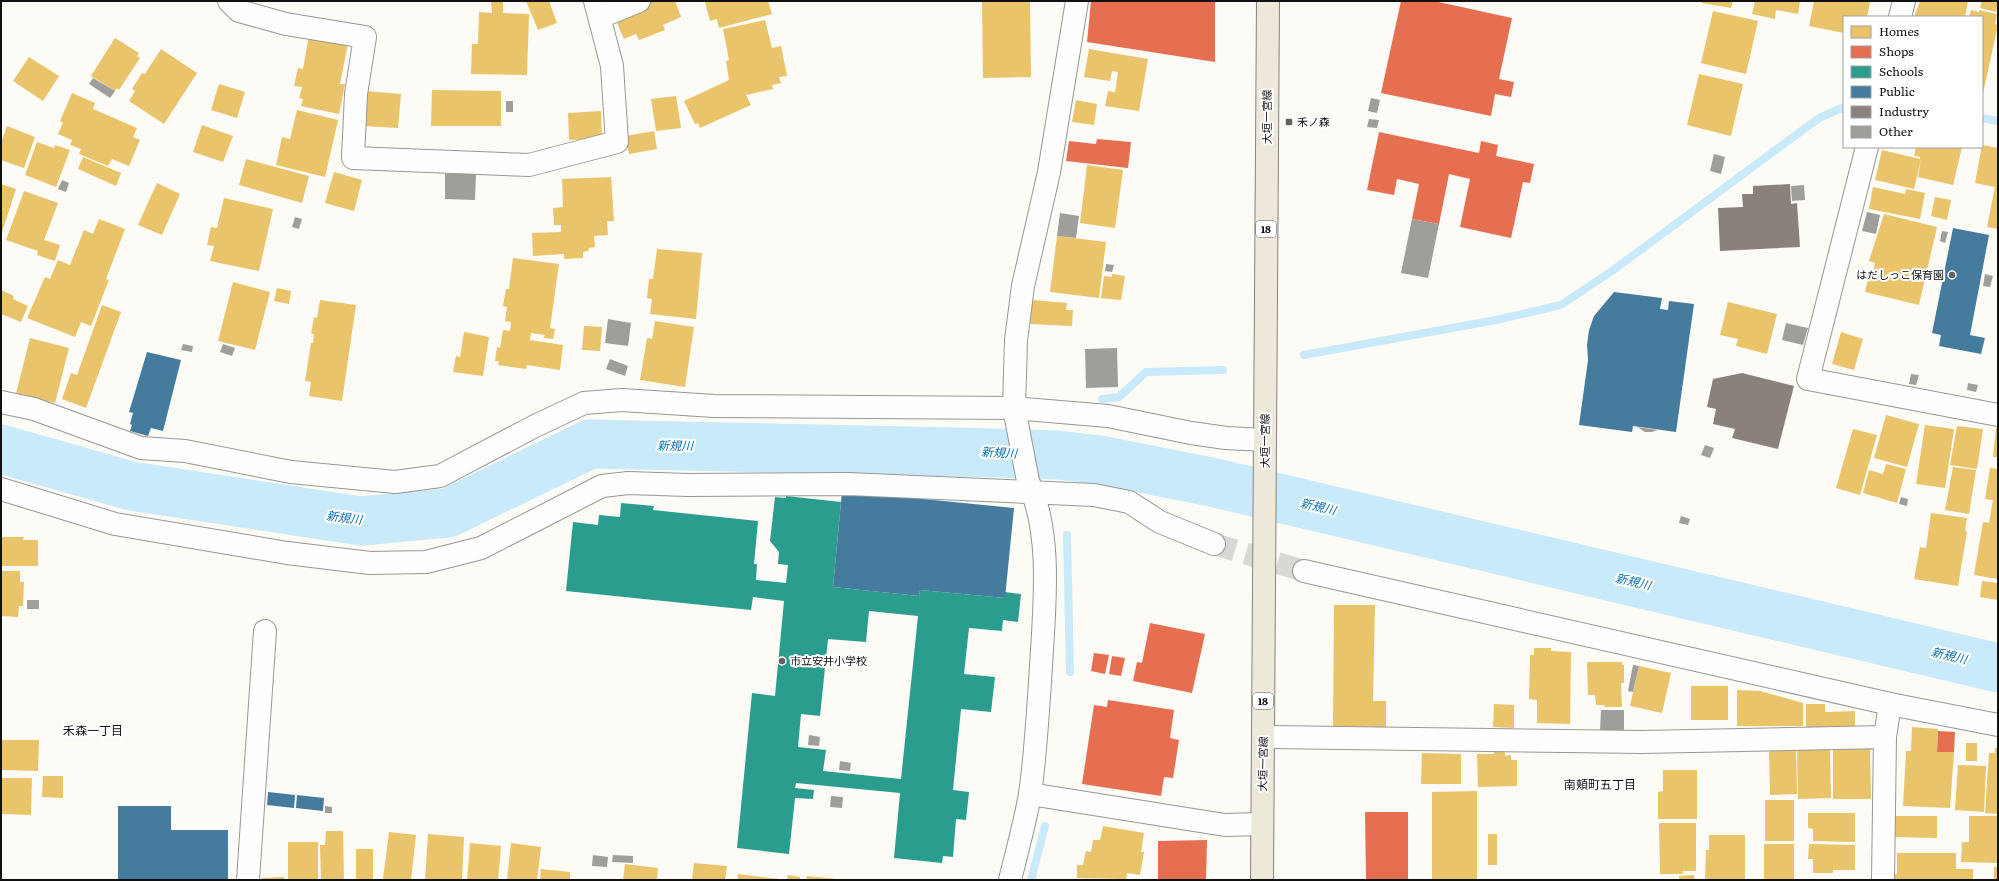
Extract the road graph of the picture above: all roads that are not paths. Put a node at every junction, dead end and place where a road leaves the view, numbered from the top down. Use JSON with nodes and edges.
{"nodes":[{"id":1,"x":228,"y":1,"type":"edge"},
{"id":2,"x":639,"y":1,"type":"edge"},
{"id":3,"x":1077,"y":1,"type":"edge"},
{"id":4,"x":1268,"y":1,"type":"edge"},
{"id":5,"x":1904,"y":1,"type":"edge"},
{"id":6,"x":598,"y":9,"type":"edge"},
{"id":7,"x":1900,"y":16,"type":"edge"},
{"id":8,"x":1867,"y":148,"type":"edge"},
{"id":9,"x":1,"y":402,"type":"edge"},
{"id":10,"x":1015,"y":414,"type":"junction"},
{"id":11,"x":1998,"y":415,"type":"edge"},
{"id":12,"x":1265,"y":448,"type":"junction"},
{"id":13,"x":1030,"y":486,"type":"junction"},
{"id":14,"x":1,"y":489,"type":"edge"},
{"id":15,"x":1214,"y":544,"type":"tunnel mouth"},
{"id":16,"x":1304,"y":571,"type":"tunnel mouth"},
{"id":17,"x":265,"y":631,"type":"dead end"},
{"id":18,"x":1890,"y":704,"type":"junction"},
{"id":19,"x":1998,"y":725,"type":"edge"},
{"id":20,"x":1884,"y":736,"type":"junction"},
{"id":21,"x":1263,"y":737,"type":"junction"},
{"id":22,"x":1030,"y":794,"type":"junction"},
{"id":23,"x":1262,"y":824,"type":"junction"},
{"id":24,"x":248,"y":880,"type":"edge"},
{"id":25,"x":1010,"y":880,"type":"edge"},
{"id":26,"x":1262,"y":880,"type":"edge"},
{"id":27,"x":1883,"y":880,"type":"edge"}],
"edges":[{"from":1,"to":6,"type":"street"},
{"from":2,"to":6,"type":"street"},
{"from":3,"to":10,"type":"street"},
{"from":4,"to":12,"type":"main road","name":"大垣一宮線","number":"18"},
{"from":5,"to":7,"type":"street"},
{"from":8,"to":11,"type":"street"},
{"from":9,"to":10,"type":"street"},
{"from":10,"to":12,"type":"street"},
{"from":10,"to":13,"type":"street"},
{"from":12,"to":21,"type":"main road","name":"大垣一宮線","number":"18"},
{"from":13,"to":14,"type":"street"},
{"from":13,"to":15,"type":"street"},
{"from":13,"to":22,"type":"street"},
{"from":16,"to":18,"type":"street"},
{"from":17,"to":24,"type":"street"},
{"from":18,"to":19,"type":"street"},
{"from":18,"to":20,"type":"street"},
{"from":20,"to":21,"type":"street"},
{"from":20,"to":27,"type":"street"},
{"from":21,"to":23,"type":"main road","name":"大垣一宮線","number":"18"},
{"from":22,"to":23,"type":"street"},
{"from":22,"to":25,"type":"street"},
{"from":23,"to":26,"type":"main road","name":"大垣一宮線","number":"18"}]}
